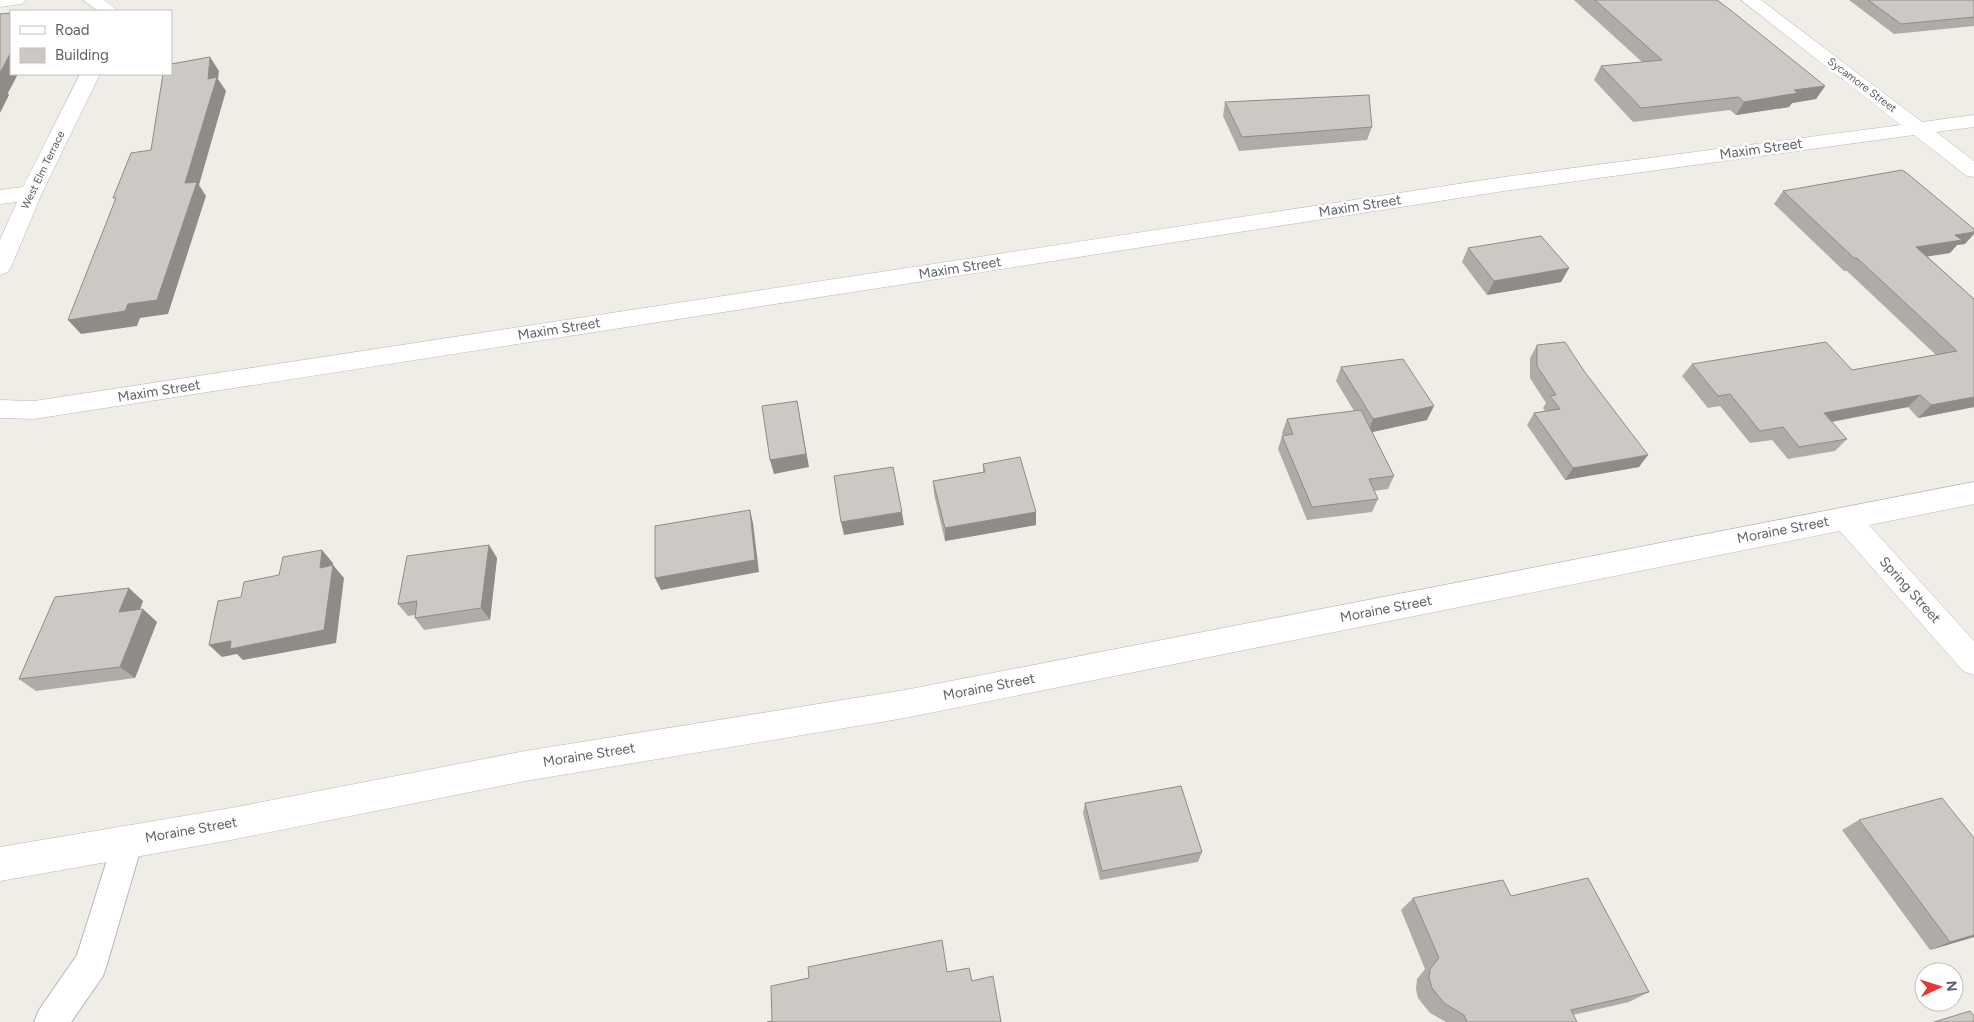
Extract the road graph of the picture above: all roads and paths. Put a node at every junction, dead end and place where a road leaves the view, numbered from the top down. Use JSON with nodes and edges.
{"nodes":[{"id":1,"x":16,"y":0,"type":"edge"},
{"id":2,"x":92,"y":0,"type":"edge"},
{"id":3,"x":1750,"y":0,"type":"edge"},
{"id":4,"x":0,"y":2,"type":"edge"},
{"id":5,"x":108,"y":10,"type":"edge"},
{"id":6,"x":90,"y":75,"type":"edge"},
{"id":7,"x":1974,"y":121,"type":"edge"},
{"id":8,"x":1920,"y":128,"type":"junction"},
{"id":9,"x":1974,"y":171,"type":"edge"},
{"id":10,"x":31,"y":193,"type":"junction"},
{"id":11,"x":0,"y":197,"type":"edge"},
{"id":12,"x":0,"y":267,"type":"edge"},
{"id":13,"x":0,"y":409,"type":"edge"},
{"id":14,"x":1974,"y":493,"type":"edge"},
{"id":15,"x":1846,"y":518,"type":"junction"},
{"id":16,"x":1974,"y":662,"type":"edge"},
{"id":17,"x":128,"y":841,"type":"junction"},
{"id":18,"x":0,"y":864,"type":"edge"},
{"id":19,"x":51,"y":1022,"type":"edge"}],
"edges":[{"from":1,"to":4,"type":"street"},
{"from":2,"to":5,"type":"street"},
{"from":3,"to":8,"type":"street","name":"Sycamore Street"},
{"from":6,"to":10,"type":"street","name":"West Elm Terrace"},
{"from":7,"to":8,"type":"street","name":"Maxim Street"},
{"from":8,"to":9,"type":"street","name":"Sycamore Street"},
{"from":8,"to":13,"type":"street","name":"Maxim Street"},
{"from":10,"to":11,"type":"street"},
{"from":10,"to":12,"type":"street","name":"West Elm Terrace"},
{"from":14,"to":15,"type":"street","name":"Moraine Street"},
{"from":15,"to":16,"type":"street","name":"Spring Street"},
{"from":15,"to":17,"type":"street","name":"Moraine Street"},
{"from":17,"to":18,"type":"street","name":"Moraine Street"},
{"from":17,"to":19,"type":"lane"}]}
